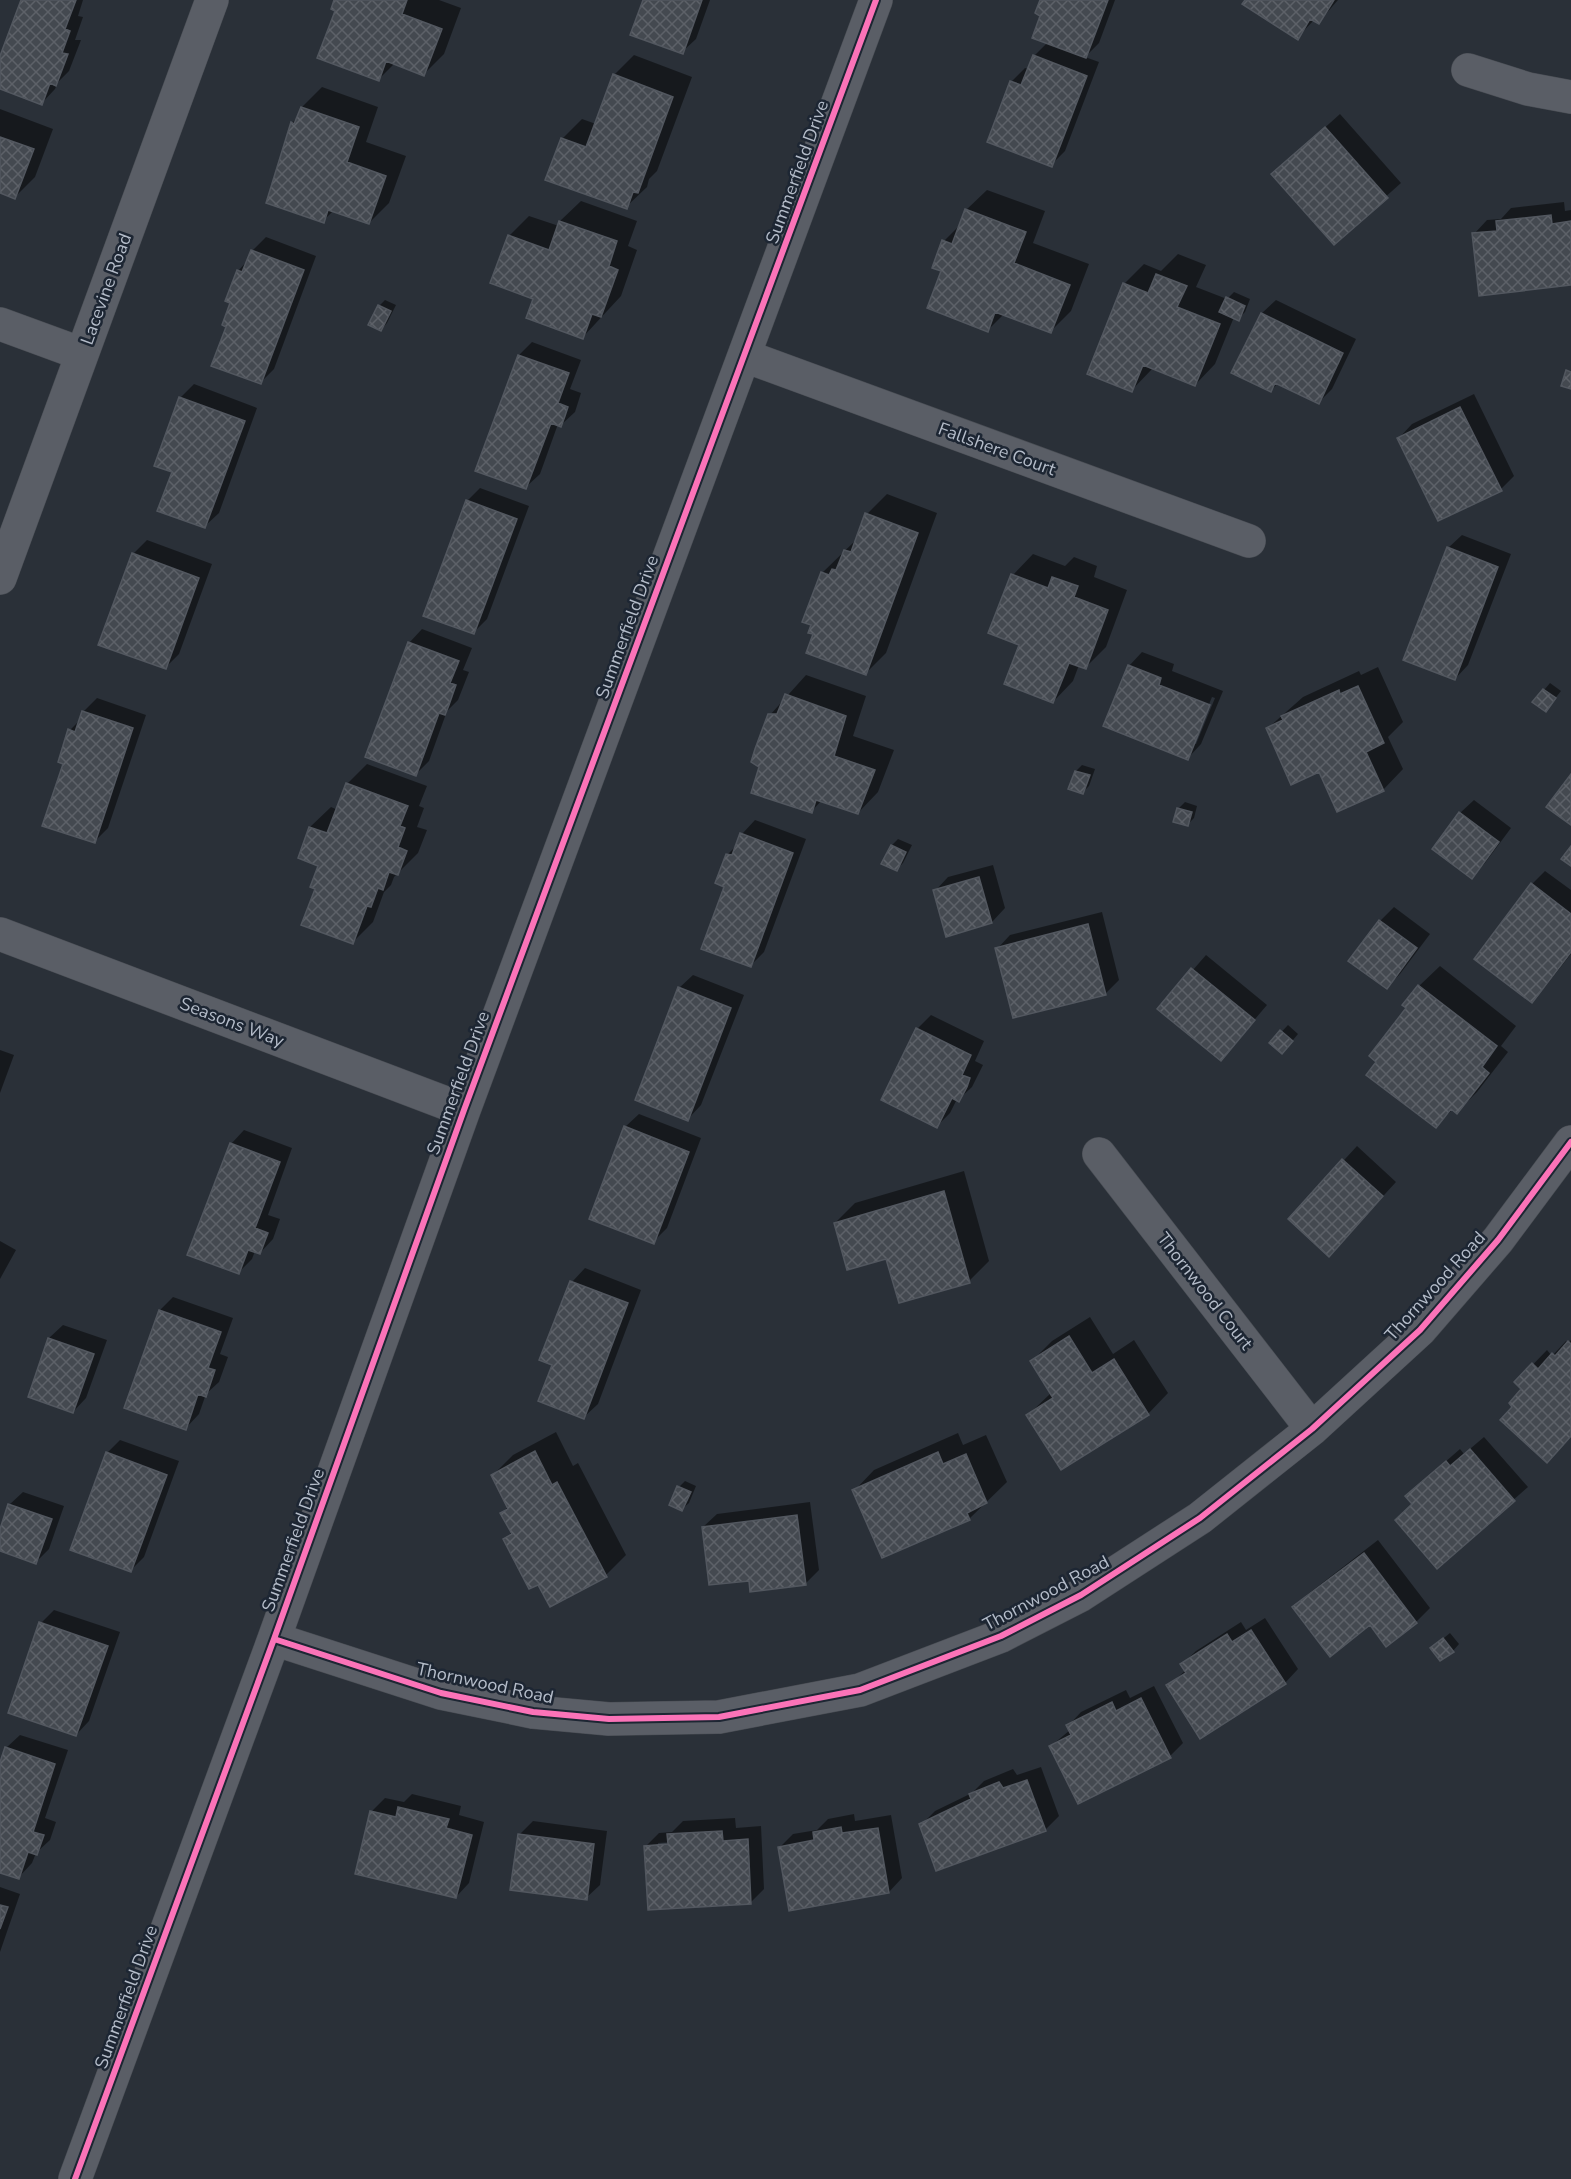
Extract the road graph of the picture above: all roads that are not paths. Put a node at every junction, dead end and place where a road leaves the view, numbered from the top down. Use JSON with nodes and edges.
{"nodes":[{"id":1,"x":212,"y":0,"type":"edge"},
{"id":2,"x":876,"y":0,"type":"edge"},
{"id":3,"x":1468,"y":70,"type":"dead end"},
{"id":4,"x":1571,"y":97,"type":"edge"},
{"id":5,"x":0,"y":324,"type":"edge"},
{"id":6,"x":82,"y":354,"type":"junction"},
{"id":7,"x":745,"y":356,"type":"junction"},
{"id":8,"x":1249,"y":541,"type":"dead end"},
{"id":9,"x":0,"y":578,"type":"edge"},
{"id":10,"x":0,"y":934,"type":"edge"},
{"id":11,"x":464,"y":1110,"type":"junction"},
{"id":12,"x":1571,"y":1142,"type":"edge"},
{"id":13,"x":1099,"y":1154,"type":"dead end"},
{"id":14,"x":1312,"y":1429,"type":"junction"},
{"id":15,"x":274,"y":1639,"type":"junction"},
{"id":16,"x":75,"y":2179,"type":"edge"}],
"edges":[{"from":1,"to":6,"type":"street","name":"Lacevine Road"},
{"from":2,"to":7,"type":"street","name":"Summerfield Drive"},
{"from":3,"to":4,"type":"street"},
{"from":5,"to":6,"type":"street"},
{"from":6,"to":9,"type":"street","name":"Lacevine Road"},
{"from":7,"to":8,"type":"street","name":"Fallshere Court"},
{"from":7,"to":11,"type":"street","name":"Summerfield Drive"},
{"from":10,"to":11,"type":"street","name":"Seasons Way"},
{"from":11,"to":15,"type":"street","name":"Summerfield Drive"},
{"from":12,"to":14,"type":"street","name":"Thornwood Road"},
{"from":13,"to":14,"type":"street","name":"Thornwood Court"},
{"from":14,"to":15,"type":"street","name":"Thornwood Road"},
{"from":15,"to":16,"type":"street","name":"Summerfield Drive"}]}
